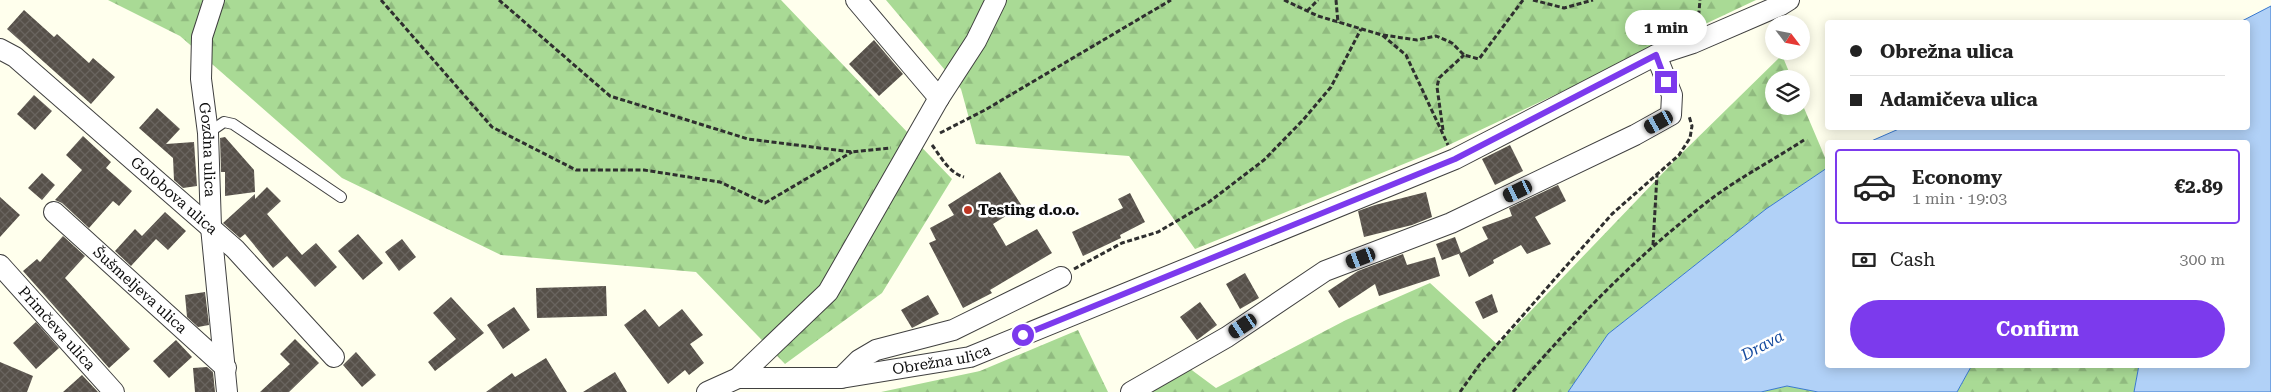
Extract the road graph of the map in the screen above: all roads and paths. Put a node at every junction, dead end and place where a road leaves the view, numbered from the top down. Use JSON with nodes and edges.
{"nodes":[{"id":1,"x":214,"y":0,"type":"edge"},
{"id":2,"x":381,"y":0,"type":"edge"},
{"id":3,"x":499,"y":0,"type":"edge"},
{"id":4,"x":856,"y":0,"type":"edge"},
{"id":5,"x":996,"y":0,"type":"edge"},
{"id":6,"x":1171,"y":0,"type":"edge"},
{"id":7,"x":1284,"y":0,"type":"edge"},
{"id":8,"x":1318,"y":0,"type":"edge"},
{"id":9,"x":1336,"y":0,"type":"edge"},
{"id":10,"x":1523,"y":0,"type":"edge"},
{"id":11,"x":1533,"y":0,"type":"edge"},
{"id":12,"x":1593,"y":0,"type":"edge"},
{"id":13,"x":1784,"y":2,"type":"edge"},
{"id":14,"x":1307,"y":11,"type":"junction"},
{"id":15,"x":1338,"y":23,"type":"junction"},
{"id":16,"x":1360,"y":29,"type":"junction"},
{"id":17,"x":1382,"y":35,"type":"junction"},
{"id":18,"x":0,"y":49,"type":"edge"},
{"id":19,"x":1464,"y":55,"type":"junction"},
{"id":20,"x":1656,"y":55,"type":"junction"},
{"id":21,"x":1672,"y":95,"type":"junction"},
{"id":22,"x":939,"y":98,"type":"junction"},
{"id":23,"x":208,"y":133,"type":"junction"},
{"id":24,"x":1445,"y":138,"type":"junction"},
{"id":25,"x":920,"y":140,"type":"junction"},
{"id":26,"x":1804,"y":140,"type":"dead end"},
{"id":27,"x":852,"y":152,"type":"junction"},
{"id":28,"x":1455,"y":159,"type":"junction"},
{"id":29,"x":1657,"y":174,"type":"junction"},
{"id":30,"x":964,"y":177,"type":"dead end"},
{"id":31,"x":341,"y":197,"type":"dead end"},
{"id":32,"x":54,"y":212,"type":"dead end"},
{"id":33,"x":211,"y":226,"type":"junction"},
{"id":34,"x":1653,"y":245,"type":"junction"},
{"id":35,"x":2,"y":276,"type":"edge"},
{"id":36,"x":1061,"y":277,"type":"joint"},
{"id":37,"x":334,"y":357,"type":"dead end"},
{"id":38,"x":226,"y":368,"type":"junction"},
{"id":39,"x":738,"y":378,"type":"junction"},
{"id":40,"x":841,"y":378,"type":"junction"},
{"id":41,"x":114,"y":392,"type":"edge"},
{"id":42,"x":227,"y":392,"type":"edge"},
{"id":43,"x":707,"y":392,"type":"edge"},
{"id":44,"x":1130,"y":392,"type":"edge"},
{"id":45,"x":1460,"y":392,"type":"edge"},
{"id":46,"x":1513,"y":392,"type":"edge"}],
"edges":[{"from":1,"to":23,"type":"street","name":"Gozdna ulica"},
{"from":2,"to":27,"type":"path"},
{"from":3,"to":27,"type":"path"},
{"from":4,"to":22,"type":"street"},
{"from":5,"to":22,"type":"street","name":"Obrežna ulica"},
{"from":6,"to":25,"type":"path"},
{"from":7,"to":14,"type":"path"},
{"from":8,"to":14,"type":"path"},
{"from":9,"to":15,"type":"path"},
{"from":10,"to":19,"type":"path"},
{"from":11,"to":12,"type":"path"},
{"from":13,"to":20,"type":"street","name":"Obrežna ulica"},
{"from":14,"to":15,"type":"path"},
{"from":15,"to":16,"type":"path"},
{"from":16,"to":17,"type":"path"},
{"from":16,"to":36,"type":"path"},
{"from":17,"to":19,"type":"path"},
{"from":17,"to":24,"type":"path"},
{"from":18,"to":33,"type":"street","name":"Golobova ulica"},
{"from":19,"to":24,"type":"path"},
{"from":20,"to":21,"type":"street"},
{"from":20,"to":28,"type":"street","name":"Obrežna ulica"},
{"from":21,"to":29,"type":"path"},
{"from":21,"to":44,"type":"street"},
{"from":22,"to":25,"type":"street","name":"Obrežna ulica"},
{"from":23,"to":31,"type":"lane"},
{"from":23,"to":33,"type":"street","name":"Gozdna ulica"},
{"from":24,"to":28,"type":"path"},
{"from":25,"to":27,"type":"path"},
{"from":25,"to":30,"type":"path"},
{"from":25,"to":39,"type":"street","name":"Obrežna ulica"},
{"from":26,"to":34,"type":"path"},
{"from":28,"to":40,"type":"street","name":"Obrežna ulica"},
{"from":29,"to":34,"type":"path"},
{"from":29,"to":45,"type":"path"},
{"from":32,"to":38,"type":"street","name":"Šušmeljeva ulica"},
{"from":33,"to":37,"type":"street","name":"Golobova ulica"},
{"from":33,"to":38,"type":"street","name":"Gozdna ulica"},
{"from":34,"to":46,"type":"path"},
{"from":35,"to":41,"type":"street","name":"Primčeva ulica"},
{"from":36,"to":40,"type":"street","name":"Obrežna ulica"},
{"from":38,"to":42,"type":"street","name":"Gozdna ulica"},
{"from":39,"to":40,"type":"street","name":"Obrežna ulica"},
{"from":39,"to":43,"type":"street","name":"Obrežna ulica"}]}
